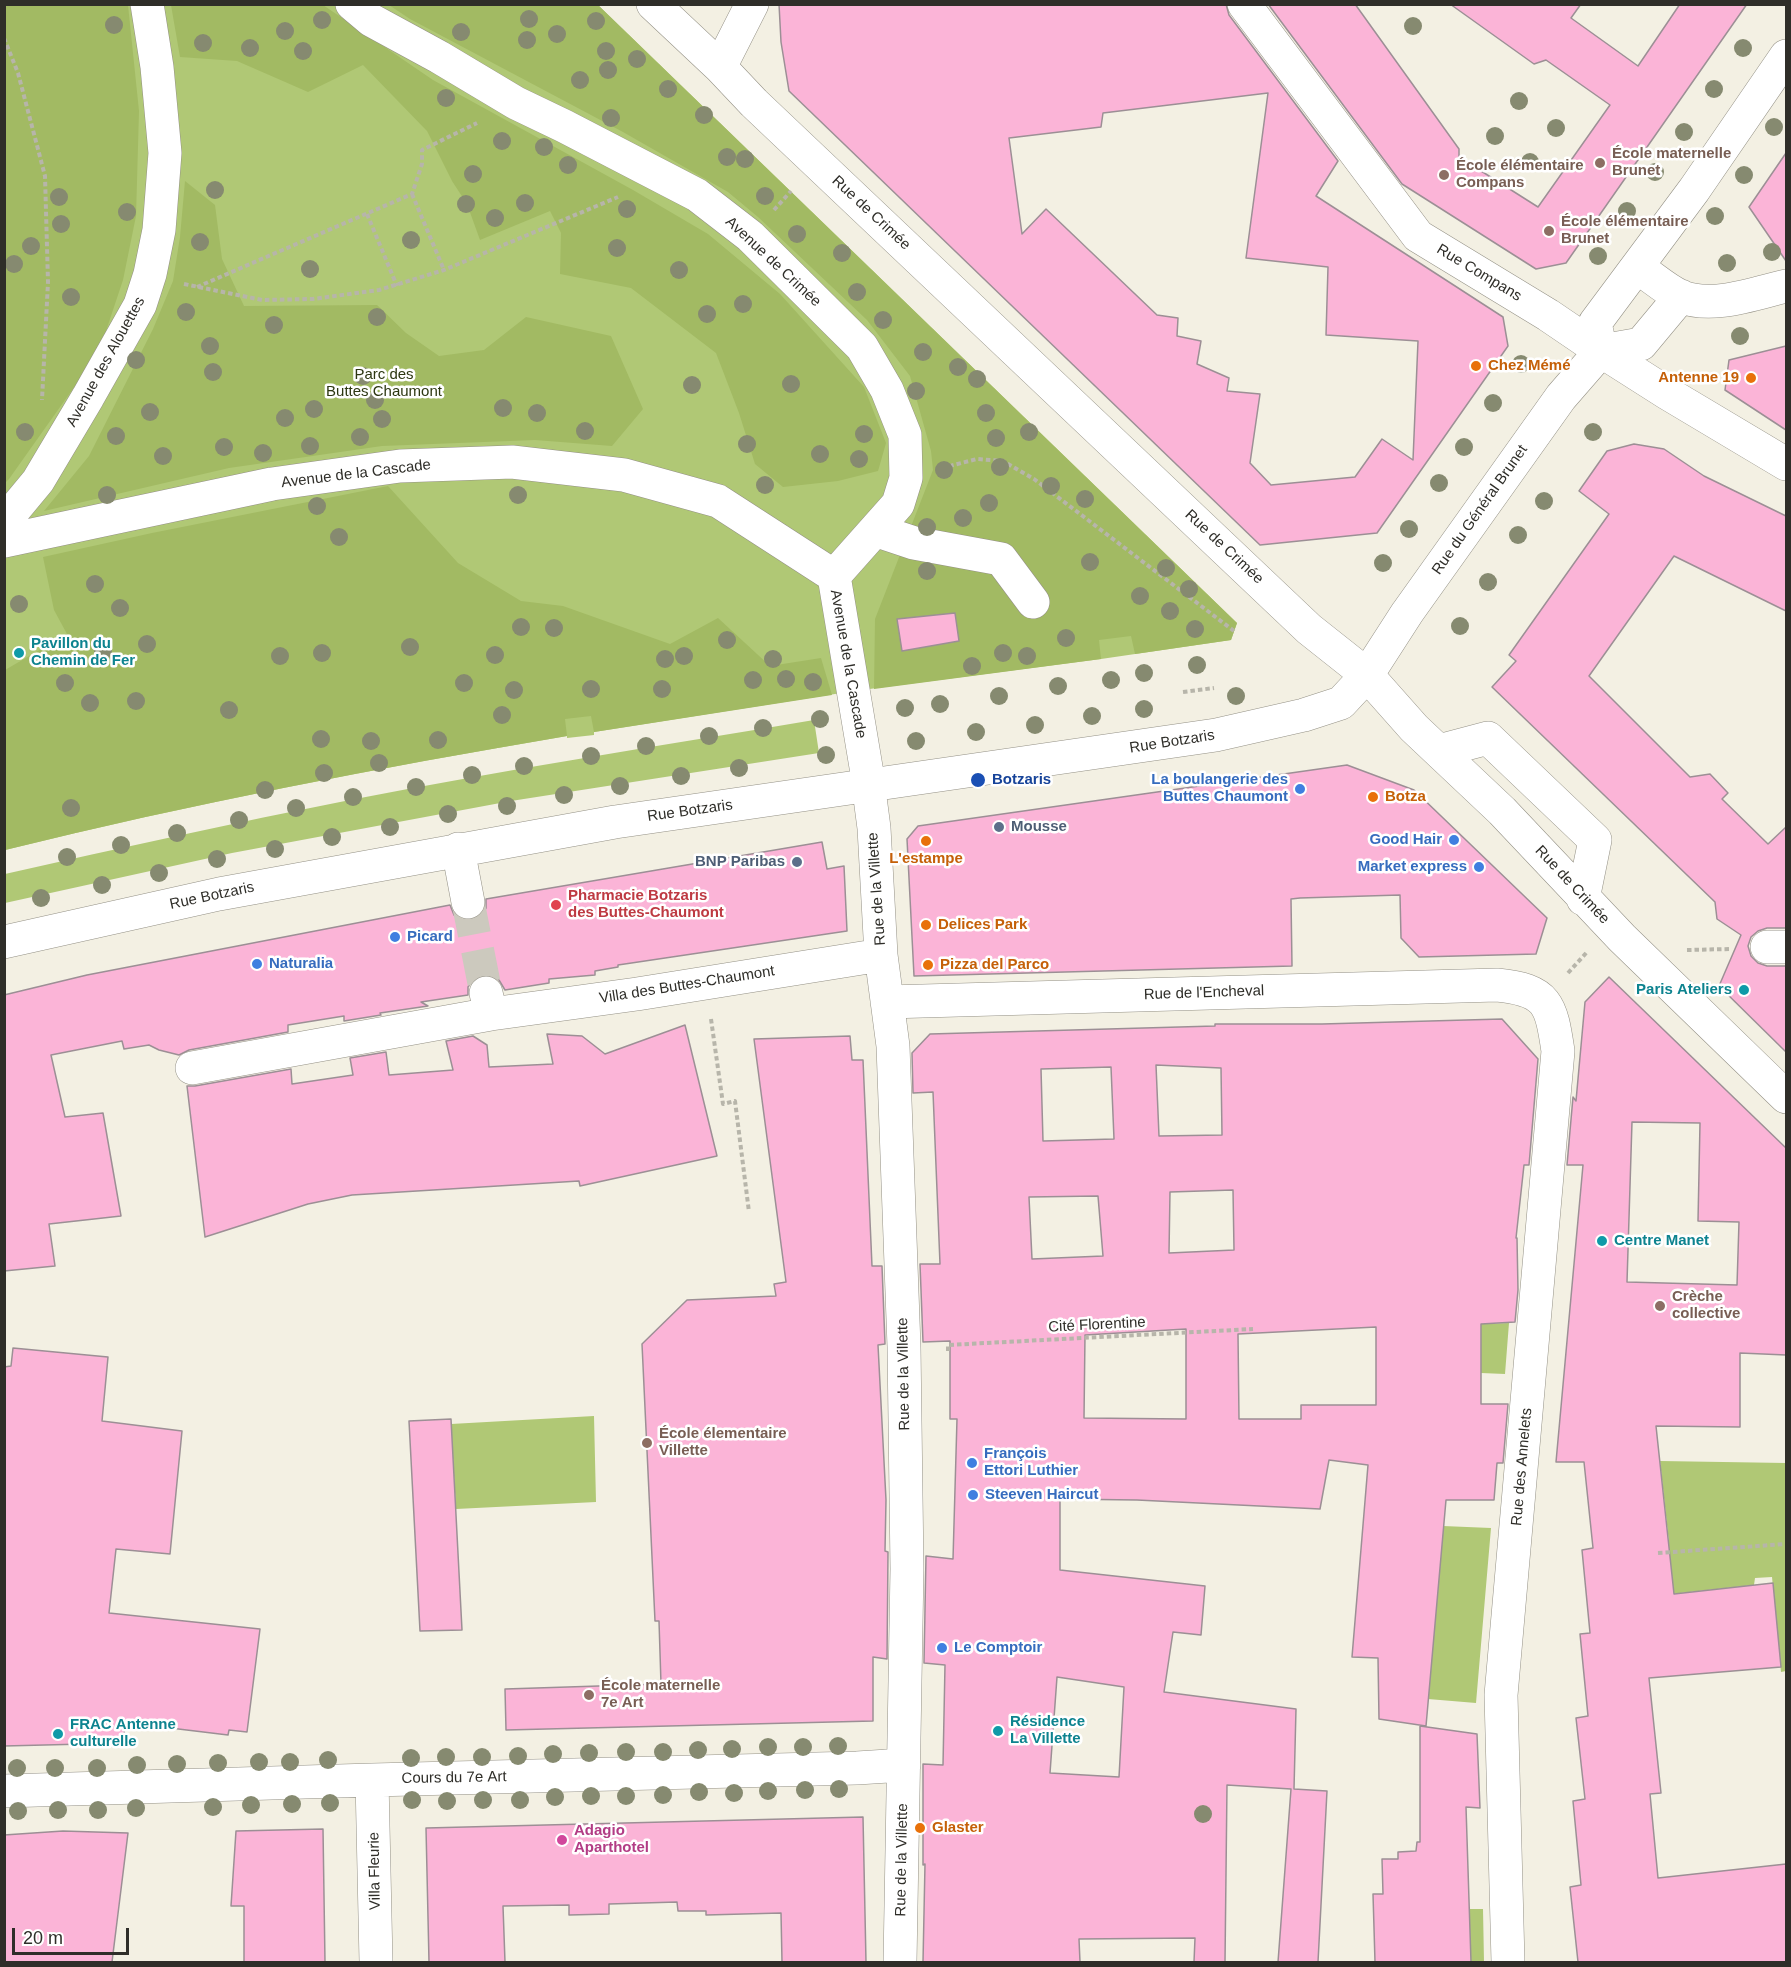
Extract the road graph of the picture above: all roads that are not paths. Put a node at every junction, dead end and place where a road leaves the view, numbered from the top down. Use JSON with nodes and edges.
{"nodes":[{"id":1,"x":147,"y":4,"type":"edge"},
{"id":2,"x":352,"y":4,"type":"edge"},
{"id":3,"x":653,"y":4,"type":"edge"},
{"id":4,"x":752,"y":4,"type":"edge"},
{"id":5,"x":1244,"y":4,"type":"edge"},
{"id":6,"x":1786,"y":56,"type":"edge"},
{"id":7,"x":720,"y":67,"type":"junction"},
{"id":8,"x":1637,"y":267,"type":"junction"},
{"id":9,"x":1786,"y":286,"type":"edge"},
{"id":10,"x":1681,"y":296,"type":"junction"},
{"id":11,"x":1601,"y":351,"type":"junction"},
{"id":12,"x":1786,"y":464,"type":"edge"},
{"id":13,"x":4,"y":522,"type":"edge"},
{"id":14,"x":875,"y":530,"type":"junction"},
{"id":15,"x":4,"y":541,"type":"edge"},
{"id":16,"x":834,"y":576,"type":"junction"},
{"id":17,"x":1033,"y":602,"type":"dead end"},
{"id":18,"x":1367,"y":675,"type":"junction"},
{"id":19,"x":1438,"y":751,"type":"junction"},
{"id":20,"x":868,"y":786,"type":"junction"},
{"id":21,"x":458,"y":849,"type":"junction"},
{"id":22,"x":1584,"y":899,"type":"junction"},
{"id":23,"x":468,"y":902,"type":"tunnel mouth"},
{"id":24,"x":4,"y":942,"type":"edge"},
{"id":25,"x":881,"y":955,"type":"junction"},
{"id":26,"x":1520,"y":987,"type":"joint"},
{"id":27,"x":887,"y":1002,"type":"junction"},
{"id":28,"x":192,"y":1068,"type":"dead end"},
{"id":29,"x":1786,"y":1097,"type":"edge"},
{"id":30,"x":904,"y":1765,"type":"junction"},
{"id":31,"x":372,"y":1779,"type":"junction"},
{"id":32,"x":4,"y":1791,"type":"edge"},
{"id":33,"x":376,"y":1962,"type":"edge"},
{"id":34,"x":900,"y":1962,"type":"edge"},
{"id":35,"x":1508,"y":1962,"type":"edge"}],
"edges":[{"from":1,"to":13,"type":"street","name":"Avenue des Alouettes"},
{"from":2,"to":14,"type":"street","name":"Avenue de Crimée"},
{"from":3,"to":7,"type":"street","name":"Rue de Crimée"},
{"from":4,"to":7,"type":"street"},
{"from":5,"to":11,"type":"street","name":"Rue Compans"},
{"from":6,"to":8,"type":"street"},
{"from":7,"to":18,"type":"street","name":"Rue de Crimée"},
{"from":8,"to":10,"type":"street"},
{"from":8,"to":11,"type":"street"},
{"from":9,"to":10,"type":"street"},
{"from":10,"to":11,"type":"street"},
{"from":11,"to":12,"type":"street","name":"Rue Compans"},
{"from":11,"to":18,"type":"street","name":"Rue du Général Brunet"},
{"from":14,"to":16,"type":"street","name":"Avenue de Crimée"},
{"from":14,"to":17,"type":"street"},
{"from":15,"to":16,"type":"street","name":"Avenue de la Cascade"},
{"from":16,"to":20,"type":"street","name":"Avenue de la Cascade"},
{"from":18,"to":19,"type":"street","name":"Rue de Crimée"},
{"from":18,"to":20,"type":"street","name":"Rue Botzaris"},
{"from":19,"to":22,"type":"street","name":"Rue de Crimée"},
{"from":19,"to":22,"type":"street"},
{"from":20,"to":21,"type":"street","name":"Rue Botzaris"},
{"from":20,"to":25,"type":"street","name":"Rue de la Villette"},
{"from":21,"to":23,"type":"street"},
{"from":21,"to":24,"type":"street","name":"Rue Botzaris"},
{"from":22,"to":29,"type":"street","name":"Rue de Crimée"},
{"from":25,"to":27,"type":"street","name":"Rue de la Villette"},
{"from":25,"to":28,"type":"street","name":"Villa des Buttes-Chaumont"},
{"from":26,"to":27,"type":"street","name":"Rue de l'Encheval"},
{"from":26,"to":35,"type":"street","name":"Rue des Annelets"},
{"from":27,"to":30,"type":"street","name":"Rue de la Villette"},
{"from":30,"to":31,"type":"street","name":"Cours du 7e Art"},
{"from":30,"to":34,"type":"street","name":"Rue de la Villette"},
{"from":31,"to":32,"type":"street","name":"Cours du 7e Art"},
{"from":31,"to":33,"type":"street","name":"Villa Fleurie"}]}
